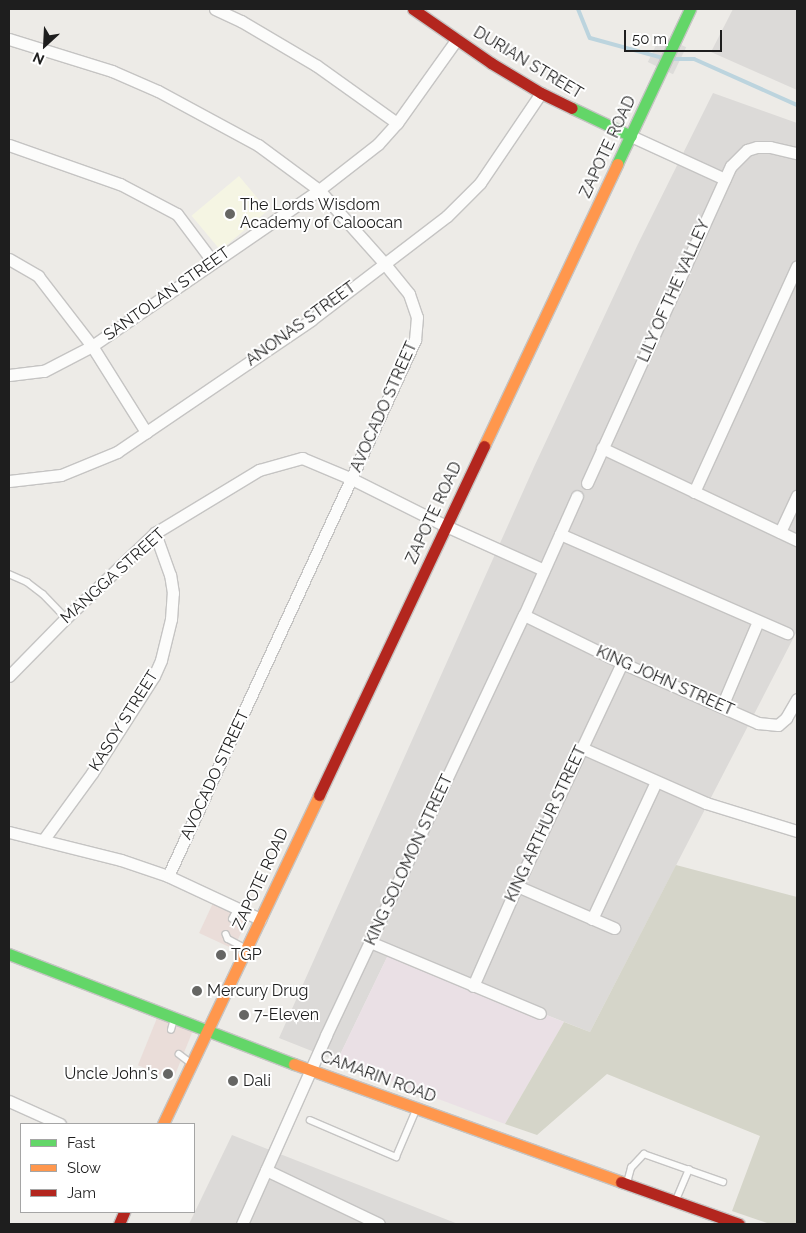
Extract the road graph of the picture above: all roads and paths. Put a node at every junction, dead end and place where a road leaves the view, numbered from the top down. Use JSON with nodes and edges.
{"nodes":[{"id":1,"x":215,"y":9,"type":"edge"},
{"id":2,"x":413,"y":9,"type":"edge"},
{"id":3,"x":690,"y":9,"type":"edge"},
{"id":4,"x":9,"y":39,"type":"edge"},
{"id":5,"x":457,"y":39,"type":"junction"},
{"id":6,"x":541,"y":93,"type":"junction"},
{"id":7,"x":397,"y":123,"type":"junction"},
{"id":8,"x":631,"y":136,"type":"junction"},
{"id":9,"x":9,"y":145,"type":"edge"},
{"id":10,"x":797,"y":153,"type":"edge"},
{"id":11,"x":725,"y":179,"type":"junction"},
{"id":12,"x":318,"y":190,"type":"junction"},
{"id":13,"x":9,"y":259,"type":"edge"},
{"id":14,"x":213,"y":262,"type":"junction"},
{"id":15,"x":384,"y":263,"type":"junction"},
{"id":16,"x":797,"y":266,"type":"edge"},
{"id":17,"x":92,"y":346,"type":"junction"},
{"id":18,"x":9,"y":375,"type":"edge"},
{"id":19,"x":146,"y":432,"type":"junction"},
{"id":20,"x":602,"y":448,"type":"junction"},
{"id":21,"x":352,"y":479,"type":"junction"},
{"id":22,"x":9,"y":481,"type":"edge"},
{"id":23,"x":587,"y":483,"type":"dead end"},
{"id":24,"x":694,"y":492,"type":"junction"},
{"id":25,"x":577,"y":496,"type":"dead end"},
{"id":26,"x":797,"y":496,"type":"edge"},
{"id":27,"x":446,"y":526,"type":"junction"},
{"id":28,"x":780,"y":532,"type":"junction"},
{"id":29,"x":155,"y":533,"type":"junction"},
{"id":30,"x":560,"y":534,"type":"junction"},
{"id":31,"x":797,"y":540,"type":"edge"},
{"id":32,"x":544,"y":570,"type":"junction"},
{"id":33,"x":9,"y":574,"type":"edge"},
{"id":34,"x":524,"y":615,"type":"junction"},
{"id":35,"x":66,"y":618,"type":"junction"},
{"id":36,"x":758,"y":621,"type":"junction"},
{"id":37,"x":787,"y":633,"type":"dead end"},
{"id":38,"x":622,"y":663,"type":"junction"},
{"id":39,"x":9,"y":676,"type":"edge"},
{"id":40,"x":797,"y":699,"type":"edge"},
{"id":41,"x":722,"y":706,"type":"junction"},
{"id":42,"x":582,"y":748,"type":"junction"},
{"id":43,"x":656,"y":782,"type":"junction"},
{"id":44,"x":797,"y":831,"type":"edge"},
{"id":45,"x":9,"y":832,"type":"edge"},
{"id":46,"x":44,"y":840,"type":"junction"},
{"id":47,"x":168,"y":876,"type":"junction"},
{"id":48,"x":517,"y":886,"type":"junction"},
{"id":49,"x":238,"y":908,"type":"junction"},
{"id":50,"x":232,"y":919,"type":"dead end"},
{"id":51,"x":260,"y":919,"type":"junction"},
{"id":52,"x":592,"y":919,"type":"junction"},
{"id":53,"x":614,"y":928,"type":"dead end"},
{"id":54,"x":226,"y":934,"type":"dead end"},
{"id":55,"x":370,"y":942,"type":"junction"},
{"id":56,"x":246,"y":948,"type":"junction"},
{"id":57,"x":9,"y":954,"type":"edge"},
{"id":58,"x":473,"y":986,"type":"junction"},
{"id":59,"x":540,"y":1013,"type":"dead end"},
{"id":60,"x":174,"y":1017,"type":"junction"},
{"id":61,"x":171,"y":1030,"type":"dead end"},
{"id":62,"x":207,"y":1030,"type":"junction"},
{"id":63,"x":179,"y":1054,"type":"dead end"},
{"id":64,"x":192,"y":1064,"type":"junction"},
{"id":65,"x":310,"y":1070,"type":"junction"},
{"id":66,"x":9,"y":1101,"type":"edge"},
{"id":67,"x":417,"y":1108,"type":"junction"},
{"id":68,"x":310,"y":1120,"type":"dead end"},
{"id":69,"x":58,"y":1123,"type":"edge"},
{"id":70,"x":163,"y":1123,"type":"edge"},
{"id":71,"x":266,"y":1170,"type":"junction"},
{"id":72,"x":689,"y":1170,"type":"junction"},
{"id":73,"x":723,"y":1182,"type":"dead end"},
{"id":74,"x":627,"y":1184,"type":"junction"},
{"id":75,"x":675,"y":1201,"type":"junction"},
{"id":76,"x":242,"y":1224,"type":"edge"},
{"id":77,"x":379,"y":1224,"type":"edge"},
{"id":78,"x":739,"y":1224,"type":"edge"}],
"edges":[{"from":1,"to":7,"type":"street"},
{"from":2,"to":5,"type":"main road","name":"DURIAN STREET"},
{"from":3,"to":8,"type":"main road","name":"ZAPOTE ROAD"},
{"from":4,"to":12,"type":"street","name":"AVOCADO STREET"},
{"from":5,"to":6,"type":"main road","name":"DURIAN STREET"},
{"from":5,"to":7,"type":"street","name":"SANTOLAN STREET"},
{"from":6,"to":8,"type":"main road","name":"DURIAN STREET"},
{"from":6,"to":15,"type":"street","name":"ANONAS STREET"},
{"from":7,"to":12,"type":"street","name":"SANTOLAN STREET"},
{"from":8,"to":11,"type":"street"},
{"from":8,"to":27,"type":"main road","name":"ZAPOTE ROAD"},
{"from":9,"to":14,"type":"street"},
{"from":10,"to":11,"type":"street","name":"LILY OF THE VALLEY"},
{"from":11,"to":20,"type":"street","name":"LILY OF THE VALLEY"},
{"from":12,"to":14,"type":"street","name":"SANTOLAN STREET"},
{"from":12,"to":15,"type":"street","name":"AVOCADO STREET"},
{"from":13,"to":17,"type":"street"},
{"from":14,"to":17,"type":"street","name":"SANTOLAN STREET"},
{"from":15,"to":19,"type":"street","name":"ANONAS STREET"},
{"from":15,"to":21,"type":"street","name":"AVOCADO STREET"},
{"from":16,"to":24,"type":"street"},
{"from":17,"to":18,"type":"street","name":"SANTOLAN STREET"},
{"from":17,"to":19,"type":"street"},
{"from":19,"to":22,"type":"street","name":"ANONAS STREET"},
{"from":20,"to":23,"type":"street","name":"LILY OF THE VALLEY"},
{"from":20,"to":24,"type":"street"},
{"from":21,"to":27,"type":"street","name":"MANGGA STREET"},
{"from":21,"to":29,"type":"street","name":"MANGGA STREET"},
{"from":21,"to":47,"type":"street","name":"AVOCADO STREET"},
{"from":24,"to":28,"type":"street"},
{"from":25,"to":30,"type":"street","name":"KING SOLOMON STREET"},
{"from":26,"to":28,"type":"street"},
{"from":27,"to":32,"type":"street","name":"MANGGA STREET"},
{"from":27,"to":51,"type":"main road","name":"ZAPOTE ROAD"},
{"from":28,"to":31,"type":"street"},
{"from":29,"to":35,"type":"street","name":"MANGGA STREET"},
{"from":29,"to":46,"type":"street","name":"KASOY STREET"},
{"from":30,"to":32,"type":"street","name":"KING SOLOMON STREET"},
{"from":30,"to":36,"type":"street"},
{"from":32,"to":34,"type":"street","name":"KING SOLOMON STREET"},
{"from":33,"to":35,"type":"lane"},
{"from":34,"to":38,"type":"street","name":"KING JOHN STREET"},
{"from":34,"to":55,"type":"street","name":"KING SOLOMON STREET"},
{"from":35,"to":39,"type":"street","name":"MANGGA STREET"},
{"from":36,"to":37,"type":"street"},
{"from":36,"to":41,"type":"street"},
{"from":38,"to":41,"type":"street","name":"KING JOHN STREET"},
{"from":38,"to":42,"type":"street","name":"KING ARTHUR STREET"},
{"from":40,"to":41,"type":"street","name":"KING JOHN STREET"},
{"from":42,"to":43,"type":"street"},
{"from":42,"to":48,"type":"street","name":"KING ARTHUR STREET"},
{"from":43,"to":44,"type":"street"},
{"from":43,"to":52,"type":"street"},
{"from":45,"to":46,"type":"street"},
{"from":46,"to":47,"type":"street"},
{"from":47,"to":49,"type":"street"},
{"from":48,"to":52,"type":"street"},
{"from":48,"to":58,"type":"street","name":"KING ARTHUR STREET"},
{"from":49,"to":50,"type":"lane"},
{"from":49,"to":51,"type":"street"},
{"from":51,"to":56,"type":"main road","name":"ZAPOTE ROAD"},
{"from":52,"to":53,"type":"street"},
{"from":54,"to":56,"type":"lane"},
{"from":55,"to":58,"type":"street"},
{"from":55,"to":65,"type":"street","name":"KING SOLOMON STREET"},
{"from":56,"to":62,"type":"main road","name":"ZAPOTE ROAD"},
{"from":57,"to":60,"type":"main road","name":"CAMARIN ROAD"},
{"from":58,"to":59,"type":"street"},
{"from":60,"to":61,"type":"lane"},
{"from":60,"to":62,"type":"main road","name":"CAMARIN ROAD"},
{"from":62,"to":64,"type":"main road","name":"ZAPOTE ROAD"},
{"from":62,"to":65,"type":"main road","name":"CAMARIN ROAD"},
{"from":63,"to":64,"type":"lane"},
{"from":64,"to":70,"type":"main road","name":"ZAPOTE ROAD"},
{"from":65,"to":67,"type":"main road","name":"CAMARIN ROAD"},
{"from":65,"to":71,"type":"street","name":"KING SOLOMON STREET"},
{"from":66,"to":69,"type":"street"},
{"from":67,"to":68,"type":"lane"},
{"from":67,"to":74,"type":"main road","name":"CAMARIN ROAD"},
{"from":71,"to":76,"type":"street","name":"KING SOLOMON STREET"},
{"from":71,"to":77,"type":"street"},
{"from":72,"to":73,"type":"lane"},
{"from":72,"to":74,"type":"lane"},
{"from":72,"to":75,"type":"lane"},
{"from":74,"to":75,"type":"main road","name":"CAMARIN ROAD"},
{"from":75,"to":78,"type":"main road","name":"CAMARIN ROAD"}]}
